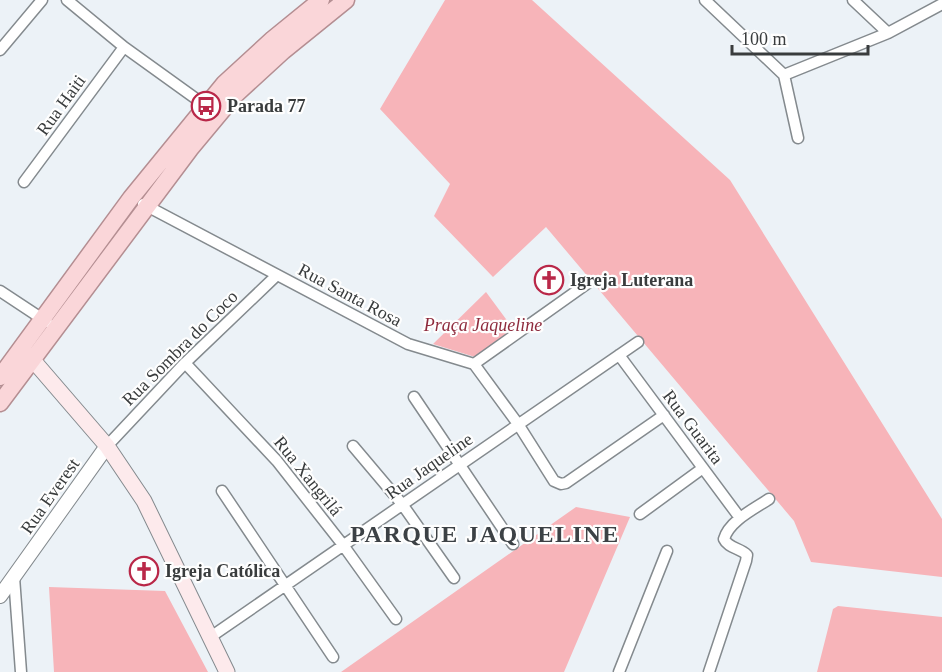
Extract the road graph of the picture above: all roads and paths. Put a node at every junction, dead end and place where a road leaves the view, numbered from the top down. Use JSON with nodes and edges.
{"nodes":[{"id":1,"x":42,"y":0,"type":"edge"},
{"id":2,"x":67,"y":0,"type":"edge"},
{"id":3,"x":321,"y":0,"type":"edge"},
{"id":4,"x":346,"y":0,"type":"edge"},
{"id":5,"x":705,"y":0,"type":"edge"},
{"id":6,"x":853,"y":0,"type":"edge"},
{"id":7,"x":942,"y":4,"type":"edge"},
{"id":8,"x":888,"y":33,"type":"junction"},
{"id":9,"x":124,"y":46,"type":"junction"},
{"id":10,"x":0,"y":50,"type":"edge"},
{"id":11,"x":784,"y":75,"type":"junction"},
{"id":12,"x":206,"y":106,"type":"junction"},
{"id":13,"x":798,"y":138,"type":"dead end"},
{"id":14,"x":24,"y":182,"type":"dead end"},
{"id":15,"x":131,"y":198,"type":"junction"},
{"id":16,"x":148,"y":207,"type":"junction"},
{"id":17,"x":277,"y":275,"type":"junction"},
{"id":18,"x":588,"y":283,"type":"dead end"},
{"id":19,"x":0,"y":291,"type":"edge"},
{"id":20,"x":49,"y":323,"type":"junction"},
{"id":21,"x":638,"y":342,"type":"dead end"},
{"id":22,"x":619,"y":355,"type":"junction"},
{"id":23,"x":32,"y":359,"type":"junction"},
{"id":24,"x":184,"y":363,"type":"junction"},
{"id":25,"x":474,"y":364,"type":"junction"},
{"id":26,"x":0,"y":377,"type":"edge"},
{"id":27,"x":414,"y":397,"type":"dead end"},
{"id":28,"x":0,"y":403,"type":"edge"},
{"id":29,"x":664,"y":415,"type":"junction"},
{"id":30,"x":518,"y":424,"type":"junction"},
{"id":31,"x":107,"y":446,"type":"junction"},
{"id":32,"x":353,"y":446,"type":"dead end"},
{"id":33,"x":460,"y":464,"type":"junction"},
{"id":34,"x":703,"y":468,"type":"junction"},
{"id":35,"x":222,"y":491,"type":"dead end"},
{"id":36,"x":768,"y":499,"type":"dead end"},
{"id":37,"x":402,"y":504,"type":"junction"},
{"id":38,"x":640,"y":514,"type":"dead end"},
{"id":39,"x":740,"y":518,"type":"junction"},
{"id":40,"x":513,"y":544,"type":"dead end"},
{"id":41,"x":343,"y":545,"type":"junction"},
{"id":42,"x":667,"y":551,"type":"dead end"},
{"id":43,"x":14,"y":577,"type":"junction"},
{"id":44,"x":454,"y":579,"type":"dead end"},
{"id":45,"x":285,"y":585,"type":"junction"},
{"id":46,"x":0,"y":596,"type":"edge"},
{"id":47,"x":396,"y":619,"type":"dead end"},
{"id":48,"x":209,"y":638,"type":"junction"},
{"id":49,"x":333,"y":657,"type":"dead end"},
{"id":50,"x":21,"y":672,"type":"edge"},
{"id":51,"x":227,"y":672,"type":"edge"},
{"id":52,"x":619,"y":672,"type":"edge"},
{"id":53,"x":709,"y":672,"type":"edge"}],
"edges":[{"from":1,"to":10,"type":"street"},
{"from":2,"to":9,"type":"street"},
{"from":3,"to":12,"type":"main road"},
{"from":4,"to":16,"type":"main road"},
{"from":5,"to":11,"type":"street"},
{"from":6,"to":8,"type":"street"},
{"from":7,"to":8,"type":"street"},
{"from":8,"to":11,"type":"street"},
{"from":9,"to":12,"type":"street"},
{"from":9,"to":14,"type":"street","name":"Rua Haiti"},
{"from":11,"to":13,"type":"street"},
{"from":12,"to":15,"type":"main road"},
{"from":15,"to":16,"type":"street","name":"Rua Santa Rosa"},
{"from":15,"to":20,"type":"main road"},
{"from":16,"to":17,"type":"street","name":"Rua Santa Rosa"},
{"from":16,"to":20,"type":"main road"},
{"from":17,"to":24,"type":"street","name":"Rua Sombra do Coco"},
{"from":17,"to":25,"type":"street","name":"Rua Santa Rosa"},
{"from":18,"to":25,"type":"street"},
{"from":19,"to":20,"type":"street"},
{"from":20,"to":23,"type":"main road"},
{"from":20,"to":26,"type":"main road"},
{"from":21,"to":22,"type":"street","name":"Rua Jaqueline"},
{"from":22,"to":29,"type":"street","name":"Rua Guarita"},
{"from":22,"to":30,"type":"street","name":"Rua Jaqueline"},
{"from":23,"to":28,"type":"main road"},
{"from":23,"to":31,"type":"main road"},
{"from":24,"to":31,"type":"street","name":"Rua Sombra do Coco"},
{"from":24,"to":41,"type":"street","name":"Rua Xangrilá"},
{"from":25,"to":30,"type":"street"},
{"from":27,"to":33,"type":"street"},
{"from":29,"to":30,"type":"street"},
{"from":29,"to":34,"type":"street","name":"Rua Guarita"},
{"from":30,"to":33,"type":"street","name":"Rua Jaqueline"},
{"from":31,"to":43,"type":"street","name":"Rua Everest"},
{"from":31,"to":48,"type":"main road"},
{"from":32,"to":37,"type":"street"},
{"from":33,"to":37,"type":"street","name":"Rua Jaqueline"},
{"from":33,"to":40,"type":"street"},
{"from":34,"to":38,"type":"street"},
{"from":34,"to":39,"type":"street","name":"Rua Guarita"},
{"from":35,"to":45,"type":"street"},
{"from":36,"to":39,"type":"street"},
{"from":37,"to":41,"type":"street","name":"Rua Jaqueline"},
{"from":37,"to":44,"type":"street"},
{"from":39,"to":53,"type":"street"},
{"from":41,"to":45,"type":"street","name":"Rua Jaqueline"},
{"from":41,"to":47,"type":"street","name":"Rua Xangrilá"},
{"from":42,"to":52,"type":"street"},
{"from":43,"to":46,"type":"street","name":"Rua Everest"},
{"from":43,"to":50,"type":"street"},
{"from":45,"to":48,"type":"street","name":"Rua Jaqueline"},
{"from":45,"to":49,"type":"street"},
{"from":48,"to":51,"type":"main road"}]}
